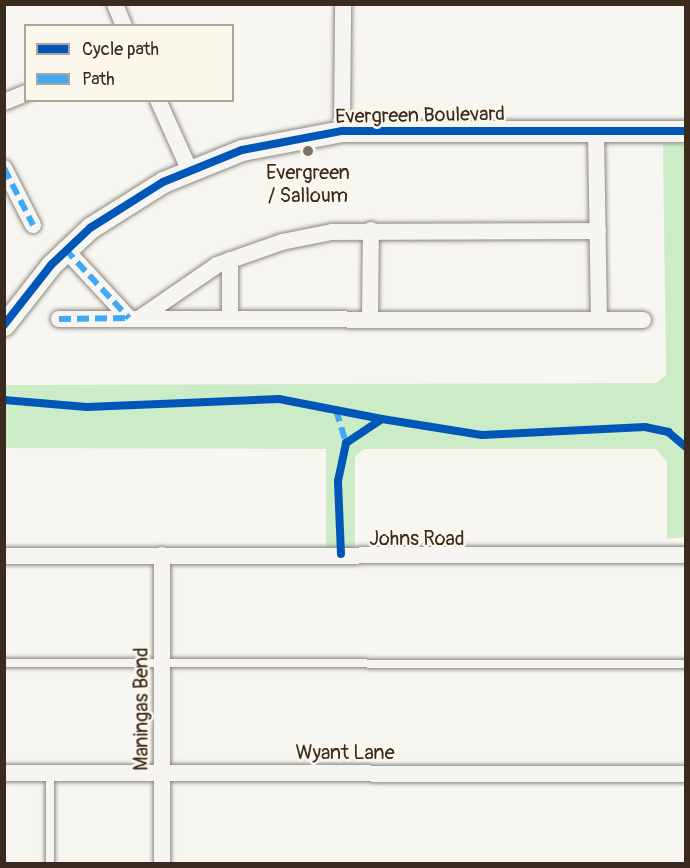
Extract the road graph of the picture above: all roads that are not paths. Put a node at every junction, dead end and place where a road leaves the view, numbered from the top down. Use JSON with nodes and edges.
{"nodes":[{"id":1,"x":115,"y":4,"type":"edge"},
{"id":2,"x":343,"y":4,"type":"edge"},
{"id":3,"x":123,"y":24,"type":"edge"},
{"id":4,"x":24,"y":94,"type":"edge"},
{"id":5,"x":4,"y":102,"type":"edge"},
{"id":6,"x":159,"y":102,"type":"edge"},
{"id":7,"x":342,"y":131,"type":"junction"},
{"id":8,"x":596,"y":131,"type":"junction"},
{"id":9,"x":686,"y":131,"type":"edge"},
{"id":10,"x":4,"y":168,"type":"edge"},
{"id":11,"x":189,"y":169,"type":"junction"},
{"id":12,"x":9,"y":191,"type":"edge"},
{"id":13,"x":33,"y":225,"type":"dead end"},
{"id":14,"x":371,"y":230,"type":"junction"},
{"id":15,"x":598,"y":231,"type":"junction"},
{"id":16,"x":65,"y":249,"type":"junction"},
{"id":17,"x":230,"y":260,"type":"junction"},
{"id":18,"x":135,"y":318,"type":"junction"},
{"id":19,"x":230,"y":318,"type":"junction"},
{"id":20,"x":59,"y":319,"type":"dead end"},
{"id":21,"x":370,"y":319,"type":"junction"},
{"id":22,"x":599,"y":320,"type":"junction"},
{"id":23,"x":643,"y":320,"type":"dead end"},
{"id":24,"x":4,"y":325,"type":"edge"},
{"id":25,"x":162,"y":555,"type":"junction"},
{"id":26,"x":686,"y":555,"type":"edge"},
{"id":27,"x":4,"y":556,"type":"edge"},
{"id":28,"x":4,"y":663,"type":"edge"},
{"id":29,"x":162,"y":664,"type":"junction"},
{"id":30,"x":686,"y":664,"type":"edge"},
{"id":31,"x":4,"y":773,"type":"edge"},
{"id":32,"x":50,"y":773,"type":"junction"},
{"id":33,"x":162,"y":773,"type":"junction"},
{"id":34,"x":686,"y":774,"type":"edge"},
{"id":35,"x":50,"y":864,"type":"edge"},
{"id":36,"x":162,"y":864,"type":"edge"}],
"edges":[{"from":1,"to":3,"type":"street"},
{"from":2,"to":7,"type":"street"},
{"from":4,"to":5,"type":"street"},
{"from":6,"to":11,"type":"street"},
{"from":7,"to":8,"type":"street","name":"Evergreen Boulevard"},
{"from":7,"to":11,"type":"street","name":"Evergreen Boulevard"},
{"from":8,"to":9,"type":"street","name":"Evergreen Boulevard"},
{"from":8,"to":15,"type":"street"},
{"from":10,"to":12,"type":"street"},
{"from":11,"to":16,"type":"street","name":"Evergreen Boulevard"},
{"from":12,"to":13,"type":"street"},
{"from":14,"to":15,"type":"street"},
{"from":14,"to":17,"type":"street"},
{"from":14,"to":21,"type":"street"},
{"from":15,"to":22,"type":"street"},
{"from":16,"to":18,"type":"street"},
{"from":16,"to":24,"type":"street","name":"Evergreen Boulevard"},
{"from":17,"to":18,"type":"street"},
{"from":17,"to":19,"type":"street"},
{"from":18,"to":19,"type":"street"},
{"from":18,"to":20,"type":"street"},
{"from":19,"to":21,"type":"street"},
{"from":21,"to":22,"type":"street"},
{"from":22,"to":23,"type":"street"},
{"from":25,"to":26,"type":"street","name":"Johns Road"},
{"from":25,"to":27,"type":"street","name":"Johns Road"},
{"from":25,"to":29,"type":"street","name":"Maningas Bend"},
{"from":28,"to":29,"type":"lane"},
{"from":29,"to":30,"type":"lane"},
{"from":29,"to":33,"type":"street","name":"Maningas Bend"},
{"from":31,"to":32,"type":"street","name":"Wyant Lane"},
{"from":32,"to":33,"type":"street","name":"Wyant Lane"},
{"from":32,"to":35,"type":"lane"},
{"from":33,"to":34,"type":"street","name":"Wyant Lane"},
{"from":33,"to":36,"type":"street","name":"Maningas Bend"}]}
